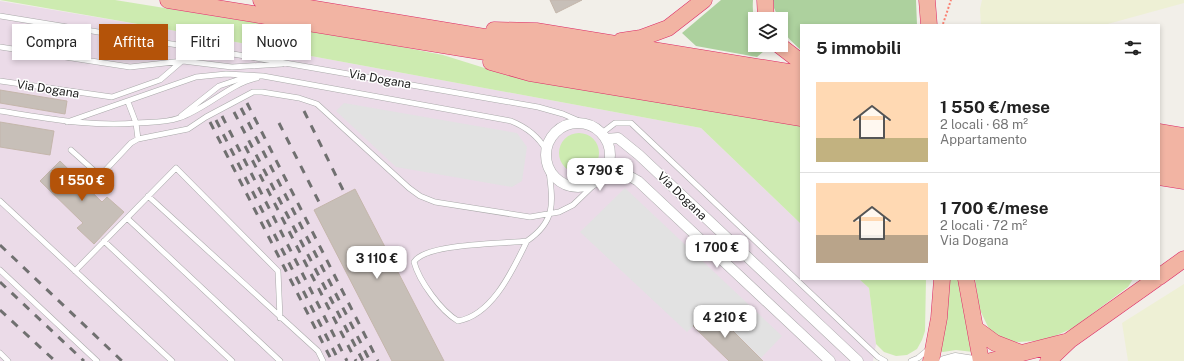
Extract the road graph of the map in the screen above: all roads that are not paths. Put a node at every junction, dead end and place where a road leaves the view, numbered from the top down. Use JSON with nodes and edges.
{"nodes":[{"id":1,"x":168,"y":0,"type":"edge"},
{"id":2,"x":261,"y":0,"type":"edge"},
{"id":3,"x":704,"y":0,"type":"edge"},
{"id":4,"x":765,"y":0,"type":"edge"},
{"id":5,"x":927,"y":0,"type":"edge"},
{"id":6,"x":766,"y":12,"type":"edge"},
{"id":7,"x":0,"y":16,"type":"edge"},
{"id":8,"x":929,"y":24,"type":"edge"},
{"id":9,"x":424,"y":35,"type":"junction"},
{"id":10,"x":610,"y":44,"type":"junction"},
{"id":11,"x":0,"y":47,"type":"edge"},
{"id":12,"x":788,"y":52,"type":"edge"},
{"id":13,"x":183,"y":61,"type":"junction"},
{"id":14,"x":800,"y":61,"type":"edge"},
{"id":15,"x":289,"y":64,"type":"junction"},
{"id":16,"x":800,"y":74,"type":"edge"},
{"id":17,"x":263,"y":76,"type":"junction"},
{"id":18,"x":0,"y":81,"type":"edge"},
{"id":19,"x":800,"y":89,"type":"edge"},
{"id":20,"x":128,"y":102,"type":"junction"},
{"id":21,"x":800,"y":104,"type":"edge"},
{"id":22,"x":0,"y":111,"type":"edge"},
{"id":23,"x":800,"y":118,"type":"edge"},
{"id":24,"x":178,"y":119,"type":"junction"},
{"id":25,"x":68,"y":122,"type":"junction"},
{"id":26,"x":136,"y":124,"type":"junction"},
{"id":27,"x":586,"y":124,"type":"junction"},
{"id":28,"x":1160,"y":132,"type":"edge"},
{"id":29,"x":604,"y":136,"type":"junction"},
{"id":30,"x":1184,"y":136,"type":"edge"},
{"id":31,"x":138,"y":139,"type":"junction"},
{"id":32,"x":1160,"y":148,"type":"edge"},
{"id":33,"x":71,"y":150,"type":"dead end"},
{"id":34,"x":546,"y":150,"type":"junction"},
{"id":35,"x":1184,"y":152,"type":"edge"},
{"id":36,"x":1160,"y":163,"type":"edge"},
{"id":37,"x":1184,"y":167,"type":"edge"},
{"id":38,"x":549,"y":171,"type":"junction"},
{"id":39,"x":602,"y":177,"type":"junction"},
{"id":40,"x":1160,"y":177,"type":"edge"},
{"id":41,"x":1184,"y":181,"type":"edge"},
{"id":42,"x":148,"y":196,"type":"junction"},
{"id":43,"x":0,"y":201,"type":"edge"},
{"id":44,"x":550,"y":215,"type":"junction"},
{"id":45,"x":127,"y":218,"type":"junction"},
{"id":46,"x":527,"y":241,"type":"junction"},
{"id":47,"x":104,"y":242,"type":"junction"},
{"id":48,"x":1184,"y":259,"type":"edge"},
{"id":49,"x":0,"y":270,"type":"edge"},
{"id":50,"x":75,"y":271,"type":"junction"},
{"id":51,"x":1160,"y":276,"type":"edge"},
{"id":52,"x":942,"y":280,"type":"edge"},
{"id":53,"x":966,"y":280,"type":"edge"},
{"id":54,"x":1139,"y":280,"type":"edge"},
{"id":55,"x":1155,"y":280,"type":"edge"},
{"id":56,"x":1130,"y":297,"type":"junction"},
{"id":57,"x":280,"y":318,"type":"junction"},
{"id":58,"x":976,"y":329,"type":"junction"},
{"id":59,"x":1070,"y":340,"type":"junction"},
{"id":60,"x":934,"y":345,"type":"junction"},
{"id":61,"x":0,"y":353,"type":"edge"},
{"id":62,"x":1021,"y":353,"type":"junction"},
{"id":63,"x":8,"y":361,"type":"edge"},
{"id":64,"x":97,"y":361,"type":"edge"},
{"id":65,"x":172,"y":361,"type":"edge"},
{"id":66,"x":232,"y":361,"type":"edge"},
{"id":67,"x":280,"y":361,"type":"edge"},
{"id":68,"x":323,"y":361,"type":"edge"},
{"id":69,"x":830,"y":361,"type":"edge"},
{"id":70,"x":858,"y":361,"type":"edge"},
{"id":71,"x":885,"y":361,"type":"edge"},
{"id":72,"x":911,"y":361,"type":"edge"},
{"id":73,"x":932,"y":361,"type":"edge"},
{"id":74,"x":944,"y":361,"type":"edge"},
{"id":75,"x":974,"y":361,"type":"edge"},
{"id":76,"x":981,"y":361,"type":"edge"},
{"id":77,"x":991,"y":361,"type":"edge"},
{"id":78,"x":1048,"y":361,"type":"edge"}],
"edges":[{"from":1,"to":9,"type":"highway"},
{"from":2,"to":9,"type":"highway"},
{"from":3,"to":10,"type":"highway"},
{"from":4,"to":6,"type":"highway"},
{"from":5,"to":8,"type":"highway"},
{"from":7,"to":15,"type":"lane","name":"Via Dogana"},
{"from":9,"to":10,"type":"highway"},
{"from":9,"to":19,"type":"highway"},
{"from":9,"to":21,"type":"highway"},
{"from":9,"to":23,"type":"highway"},
{"from":10,"to":16,"type":"highway"},
{"from":11,"to":13,"type":"lane","name":"Via Dogana"},
{"from":12,"to":14,"type":"highway"},
{"from":13,"to":15,"type":"lane","name":"Via Dogana"},
{"from":13,"to":18,"type":"lane","name":"Via Dogana"},
{"from":15,"to":27,"type":"lane","name":"Via Dogana"},
{"from":17,"to":20,"type":"lane","name":"Via Dogana"},
{"from":17,"to":24,"type":"lane","name":"Via Dogana"},
{"from":17,"to":24,"type":"lane","name":"Via Dogana"},
{"from":17,"to":34,"type":"lane","name":"Via Dogana"},
{"from":20,"to":25,"type":"lane","name":"Via Dogana"},
{"from":20,"to":26,"type":"lane"},
{"from":22,"to":25,"type":"lane","name":"Via Dogana"},
{"from":24,"to":26,"type":"lane","name":"Via Dogana"},
{"from":25,"to":26,"type":"lane","name":"Via Dogana"},
{"from":26,"to":31,"type":"lane"},
{"from":27,"to":29,"type":"street","name":"Via Dogana"},
{"from":27,"to":34,"type":"street"},
{"from":28,"to":30,"type":"highway"},
{"from":29,"to":39,"type":"street"},
{"from":29,"to":70,"type":"street","name":"Via Dogana"},
{"from":29,"to":71,"type":"lane"},
{"from":31,"to":33,"type":"lane"},
{"from":31,"to":44,"type":"lane"},
{"from":32,"to":35,"type":"highway"},
{"from":34,"to":38,"type":"street"},
{"from":36,"to":37,"type":"highway"},
{"from":38,"to":39,"type":"street","name":"Via Dogana"},
{"from":38,"to":44,"type":"lane"},
{"from":39,"to":44,"type":"lane"},
{"from":39,"to":69,"type":"street","name":"Via Dogana"},
{"from":40,"to":41,"type":"highway"},
{"from":42,"to":45,"type":"lane"},
{"from":42,"to":57,"type":"lane"},
{"from":42,"to":57,"type":"lane"},
{"from":43,"to":50,"type":"lane"},
{"from":44,"to":46,"type":"lane"},
{"from":45,"to":47,"type":"lane"},
{"from":45,"to":67,"type":"lane"},
{"from":46,"to":46,"type":"lane"},
{"from":47,"to":50,"type":"lane"},
{"from":47,"to":66,"type":"lane"},
{"from":48,"to":51,"type":"highway"},
{"from":49,"to":64,"type":"lane"},
{"from":50,"to":65,"type":"lane"},
{"from":52,"to":60,"type":"highway"},
{"from":53,"to":58,"type":"highway"},
{"from":54,"to":56,"type":"highway"},
{"from":55,"to":56,"type":"highway"},
{"from":56,"to":59,"type":"highway"},
{"from":57,"to":68,"type":"lane"},
{"from":58,"to":62,"type":"highway"},
{"from":58,"to":76,"type":"highway"},
{"from":59,"to":62,"type":"highway"},
{"from":59,"to":78,"type":"highway"},
{"from":60,"to":72,"type":"lane"},
{"from":60,"to":73,"type":"highway"},
{"from":61,"to":63,"type":"lane"},
{"from":62,"to":77,"type":"highway"},
{"from":74,"to":75,"type":"street"}]}
